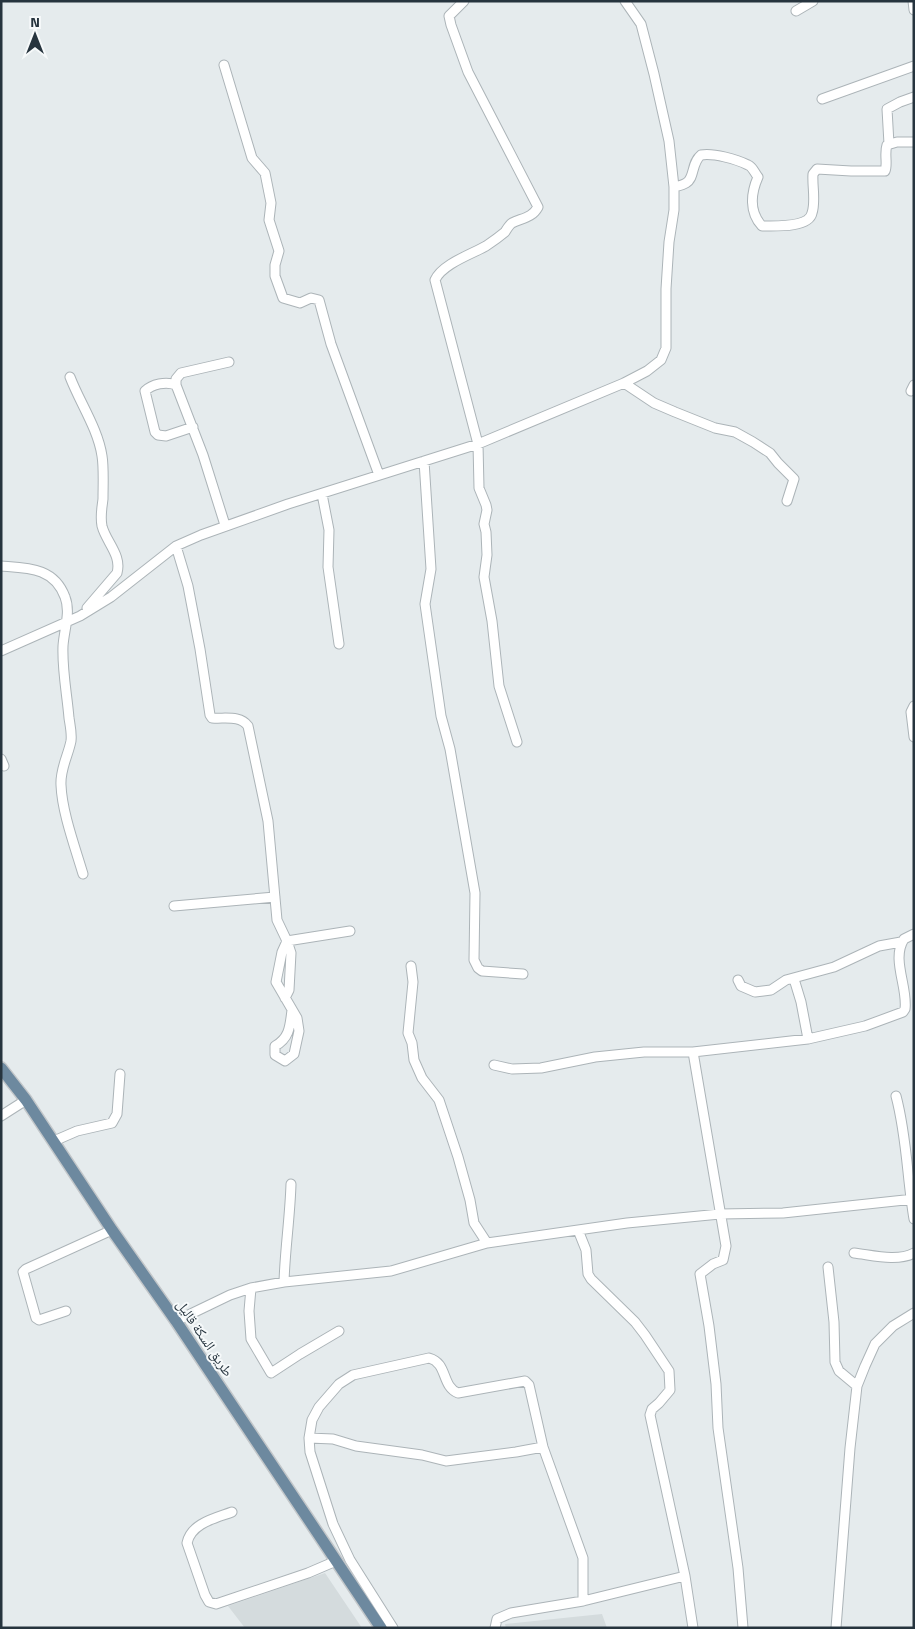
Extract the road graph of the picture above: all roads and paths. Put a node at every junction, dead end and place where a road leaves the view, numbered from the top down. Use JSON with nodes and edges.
{"nodes":[{"id":1,"x":625,"y":1,"type":"edge"},
{"id":2,"x":813,"y":1,"type":"edge"},
{"id":3,"x":913,"y":1,"type":"edge"},
{"id":4,"x":462,"y":2,"type":"edge"},
{"id":5,"x":914,"y":10,"type":"edge"},
{"id":6,"x":796,"y":11,"type":"dead end"},
{"id":7,"x":224,"y":65,"type":"dead end"},
{"id":8,"x":914,"y":66,"type":"edge"},
{"id":9,"x":914,"y":97,"type":"edge"},
{"id":10,"x":822,"y":99,"type":"dead end"},
{"id":11,"x":914,"y":142,"type":"edge"},
{"id":12,"x":889,"y":144,"type":"junction"},
{"id":13,"x":674,"y":187,"type":"junction"},
{"id":14,"x":229,"y":362,"type":"dead end"},
{"id":15,"x":70,"y":377,"type":"dead end"},
{"id":16,"x":624,"y":383,"type":"junction"},
{"id":17,"x":176,"y":385,"type":"junction"},
{"id":18,"x":192,"y":427,"type":"junction"},
{"id":19,"x":478,"y":444,"type":"junction"},
{"id":20,"x":424,"y":461,"type":"junction"},
{"id":21,"x":378,"y":475,"type":"junction"},
{"id":22,"x":322,"y":494,"type":"junction"},
{"id":23,"x":787,"y":501,"type":"dead end"},
{"id":24,"x":225,"y":525,"type":"junction"},
{"id":25,"x":176,"y":546,"type":"junction"},
{"id":26,"x":1,"y":566,"type":"edge"},
{"id":27,"x":80,"y":616,"type":"junction"},
{"id":28,"x":66,"y":624,"type":"junction"},
{"id":29,"x":339,"y":644,"type":"dead end"},
{"id":30,"x":1,"y":651,"type":"edge"},
{"id":31,"x":914,"y":706,"type":"edge"},
{"id":32,"x":914,"y":737,"type":"edge"},
{"id":33,"x":517,"y":742,"type":"dead end"},
{"id":34,"x":83,"y":874,"type":"dead end"},
{"id":35,"x":275,"y":897,"type":"junction"},
{"id":36,"x":174,"y":906,"type":"dead end"},
{"id":37,"x":350,"y":931,"type":"dead end"},
{"id":38,"x":914,"y":934,"type":"edge"},
{"id":39,"x":287,"y":941,"type":"junction"},
{"id":40,"x":902,"y":942,"type":"junction"},
{"id":41,"x":411,"y":966,"type":"dead end"},
{"id":42,"x":523,"y":974,"type":"dead end"},
{"id":43,"x":289,"y":975,"type":"junction"},
{"id":44,"x":794,"y":979,"type":"junction"},
{"id":45,"x":738,"y":980,"type":"dead end"},
{"id":46,"x":276,"y":982,"type":"junction"},
{"id":47,"x":285,"y":998,"type":"junction"},
{"id":48,"x":292,"y":1010,"type":"junction"},
{"id":49,"x":808,"y":1040,"type":"junction"},
{"id":50,"x":693,"y":1052,"type":"junction"},
{"id":51,"x":494,"y":1065,"type":"dead end"},
{"id":52,"x":1,"y":1068,"type":"edge"},
{"id":53,"x":120,"y":1074,"type":"dead end"},
{"id":54,"x":896,"y":1096,"type":"dead end"},
{"id":55,"x":26,"y":1100,"type":"junction"},
{"id":56,"x":1,"y":1116,"type":"edge"},
{"id":57,"x":54,"y":1141,"type":"junction"},
{"id":58,"x":291,"y":1184,"type":"dead end"},
{"id":59,"x":912,"y":1199,"type":"edge"},
{"id":60,"x":720,"y":1214,"type":"junction"},
{"id":61,"x":914,"y":1219,"type":"edge"},
{"id":62,"x":112,"y":1230,"type":"junction"},
{"id":63,"x":578,"y":1230,"type":"junction"},
{"id":64,"x":487,"y":1243,"type":"junction"},
{"id":65,"x":914,"y":1253,"type":"edge"},
{"id":66,"x":854,"y":1254,"type":"dead end"},
{"id":67,"x":828,"y":1267,"type":"dead end"},
{"id":68,"x":284,"y":1282,"type":"junction"},
{"id":69,"x":251,"y":1288,"type":"junction"},
{"id":70,"x":66,"y":1311,"type":"dead end"},
{"id":71,"x":914,"y":1313,"type":"edge"},
{"id":72,"x":176,"y":1321,"type":"junction"},
{"id":73,"x":339,"y":1331,"type":"dead end"},
{"id":74,"x":857,"y":1386,"type":"junction"},
{"id":75,"x":309,"y":1438,"type":"junction"},
{"id":76,"x":544,"y":1447,"type":"junction"},
{"id":77,"x":232,"y":1512,"type":"dead end"},
{"id":78,"x":336,"y":1561,"type":"junction"},
{"id":79,"x":685,"y":1576,"type":"junction"},
{"id":80,"x":583,"y":1601,"type":"junction"},
{"id":81,"x":381,"y":1628,"type":"edge"},
{"id":82,"x":393,"y":1628,"type":"edge"},
{"id":83,"x":495,"y":1628,"type":"edge"},
{"id":84,"x":693,"y":1628,"type":"edge"},
{"id":85,"x":743,"y":1628,"type":"edge"},
{"id":86,"x":836,"y":1628,"type":"edge"}],
"edges":[{"from":1,"to":13,"type":"street"},
{"from":2,"to":6,"type":"street"},
{"from":3,"to":5,"type":"street"},
{"from":4,"to":19,"type":"street"},
{"from":7,"to":21,"type":"street"},
{"from":8,"to":10,"type":"street"},
{"from":9,"to":12,"type":"street"},
{"from":11,"to":12,"type":"street"},
{"from":12,"to":13,"type":"street"},
{"from":13,"to":16,"type":"street"},
{"from":14,"to":17,"type":"street"},
{"from":15,"to":27,"type":"street"},
{"from":16,"to":19,"type":"street"},
{"from":16,"to":23,"type":"street"},
{"from":17,"to":18,"type":"street"},
{"from":17,"to":18,"type":"street"},
{"from":18,"to":24,"type":"street"},
{"from":19,"to":20,"type":"street"},
{"from":19,"to":33,"type":"street"},
{"from":20,"to":21,"type":"street"},
{"from":20,"to":42,"type":"street"},
{"from":21,"to":22,"type":"street"},
{"from":22,"to":24,"type":"street"},
{"from":22,"to":29,"type":"street"},
{"from":24,"to":25,"type":"street"},
{"from":25,"to":27,"type":"street"},
{"from":25,"to":35,"type":"street"},
{"from":26,"to":28,"type":"street"},
{"from":27,"to":28,"type":"street"},
{"from":28,"to":30,"type":"street"},
{"from":28,"to":34,"type":"street"},
{"from":31,"to":32,"type":"street"},
{"from":35,"to":36,"type":"street"},
{"from":35,"to":39,"type":"street"},
{"from":37,"to":39,"type":"street"},
{"from":38,"to":40,"type":"street"},
{"from":39,"to":43,"type":"street"},
{"from":39,"to":46,"type":"street"},
{"from":40,"to":44,"type":"street"},
{"from":40,"to":49,"type":"street"},
{"from":41,"to":64,"type":"street"},
{"from":43,"to":46,"type":"street"},
{"from":43,"to":47,"type":"street"},
{"from":44,"to":45,"type":"street"},
{"from":44,"to":49,"type":"street"},
{"from":46,"to":47,"type":"street"},
{"from":47,"to":48,"type":"street"},
{"from":48,"to":48,"type":"street"},
{"from":49,"to":50,"type":"street"},
{"from":50,"to":51,"type":"street"},
{"from":50,"to":60,"type":"street"},
{"from":52,"to":55,"type":"main road","name":"طريق السكة قاليل"},
{"from":53,"to":57,"type":"street"},
{"from":54,"to":59,"type":"street"},
{"from":55,"to":56,"type":"street"},
{"from":55,"to":57,"type":"main road","name":"طريق السكة قاليل"},
{"from":57,"to":62,"type":"main road","name":"طريق السكة قاليل"},
{"from":58,"to":68,"type":"street"},
{"from":59,"to":60,"type":"street"},
{"from":59,"to":61,"type":"street"},
{"from":60,"to":63,"type":"street"},
{"from":60,"to":85,"type":"street"},
{"from":62,"to":70,"type":"street"},
{"from":62,"to":72,"type":"main road","name":"طريق السكة قاليل"},
{"from":63,"to":64,"type":"street"},
{"from":63,"to":79,"type":"street"},
{"from":64,"to":68,"type":"street"},
{"from":65,"to":66,"type":"street"},
{"from":67,"to":74,"type":"street"},
{"from":68,"to":69,"type":"street"},
{"from":69,"to":72,"type":"street"},
{"from":69,"to":73,"type":"street"},
{"from":71,"to":74,"type":"street"},
{"from":72,"to":78,"type":"main road","name":"طريق السكة قاليل"},
{"from":74,"to":86,"type":"street"},
{"from":75,"to":76,"type":"street"},
{"from":75,"to":76,"type":"street"},
{"from":75,"to":82,"type":"street"},
{"from":76,"to":80,"type":"street"},
{"from":77,"to":78,"type":"street"},
{"from":78,"to":81,"type":"main road","name":"طريق السكة قاليل"},
{"from":79,"to":80,"type":"street"},
{"from":79,"to":84,"type":"street"},
{"from":80,"to":83,"type":"street"}]}
